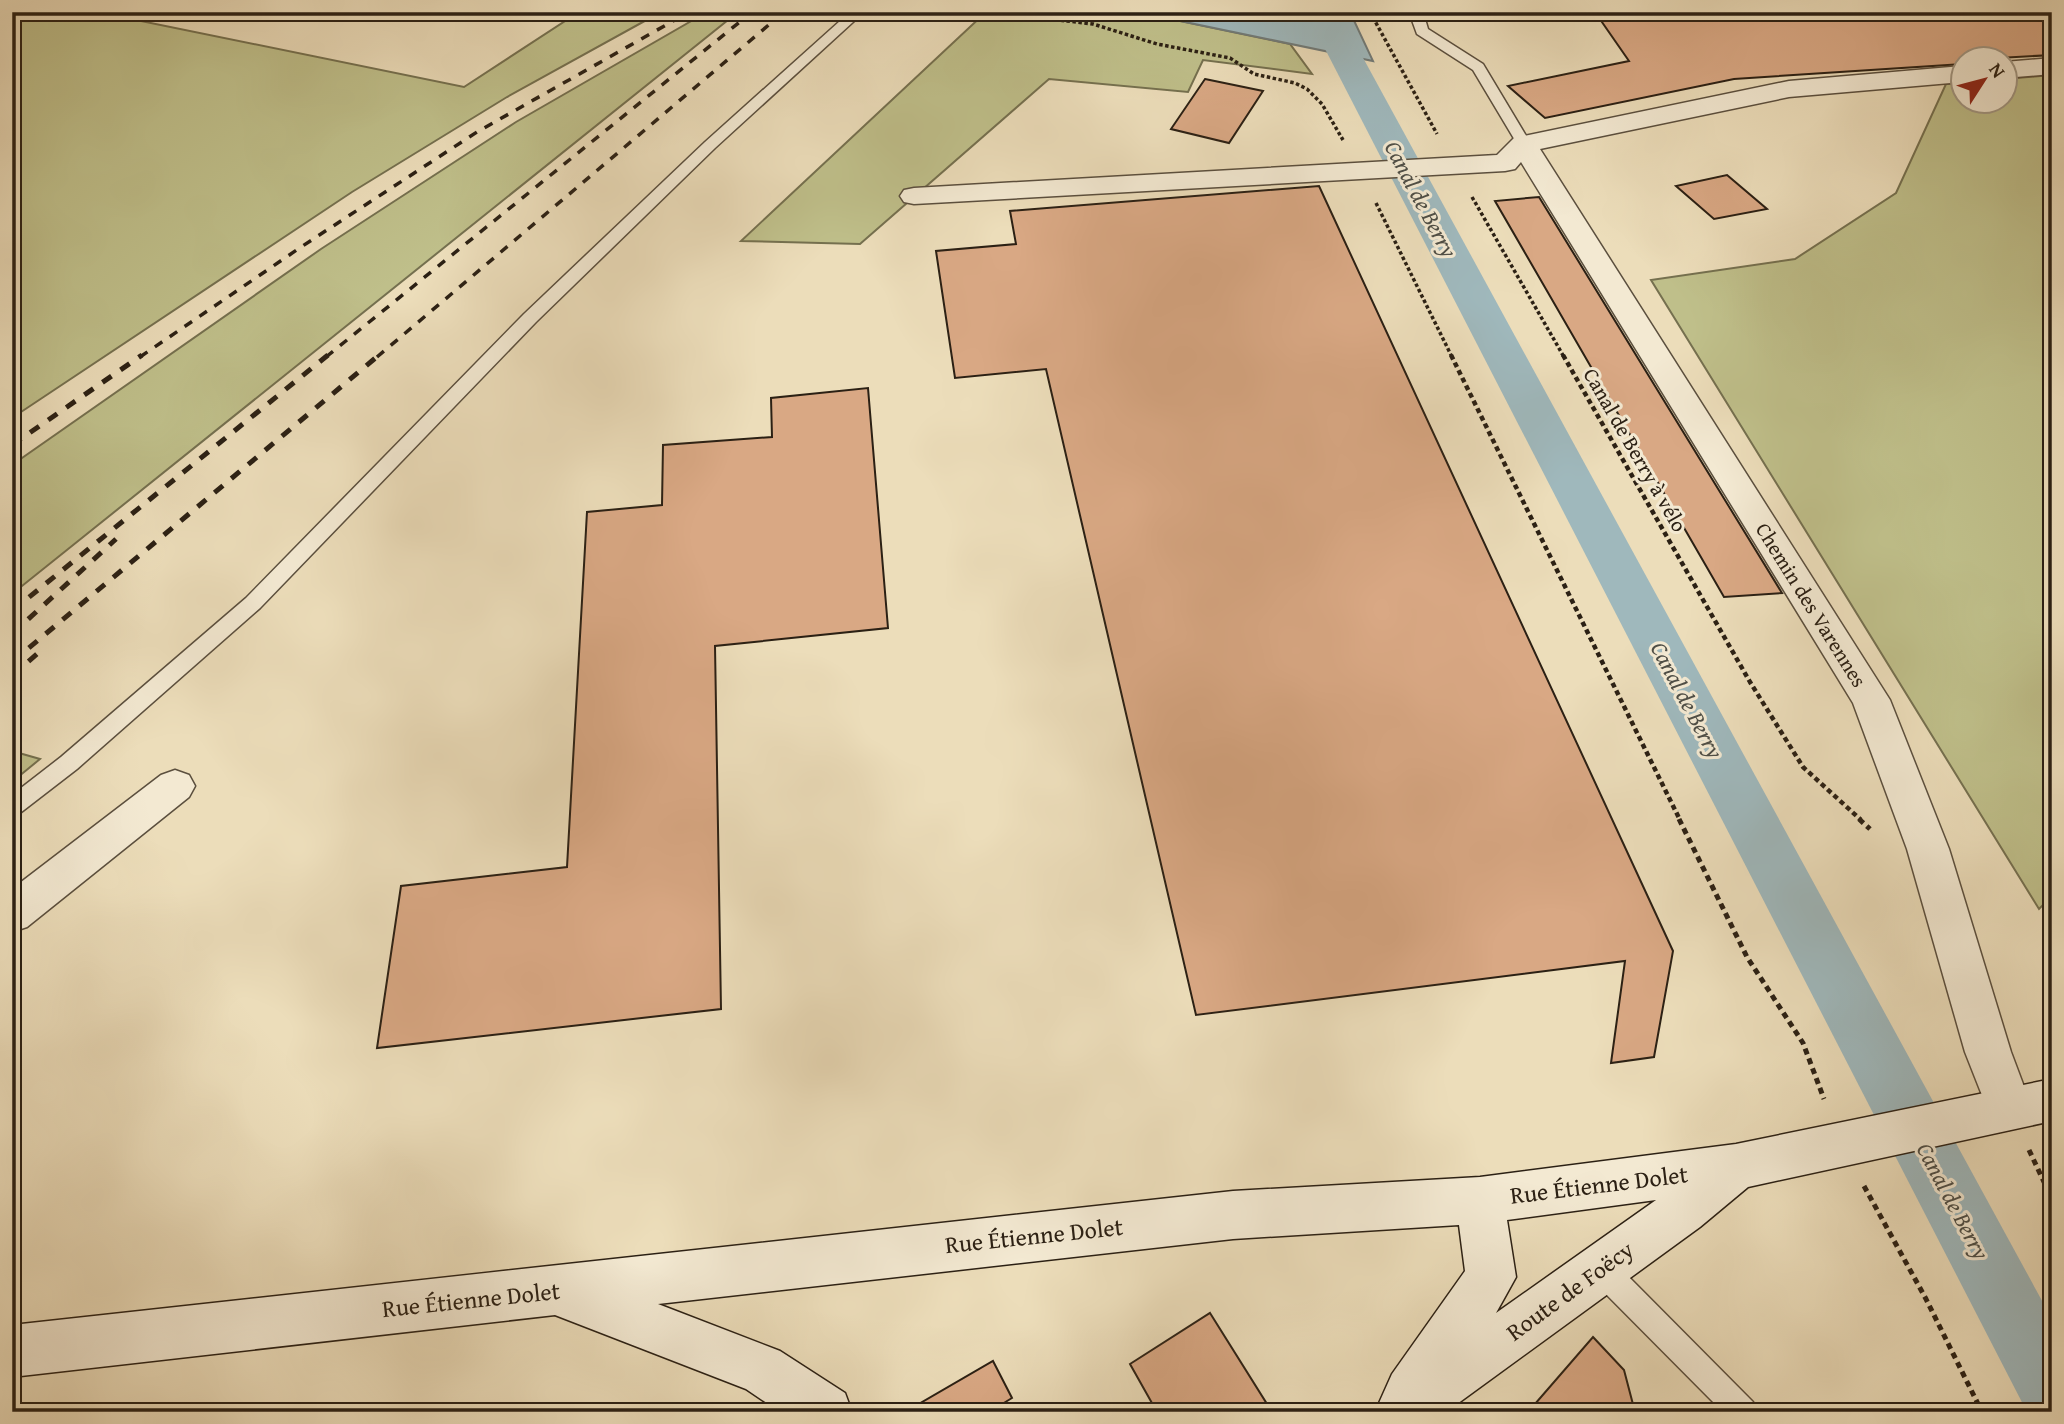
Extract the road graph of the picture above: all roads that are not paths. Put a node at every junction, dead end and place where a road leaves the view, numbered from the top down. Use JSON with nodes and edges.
{"nodes":[{"id":1,"x":858,"y":12,"type":"edge"},
{"id":2,"x":1416,"y":12,"type":"edge"},
{"id":3,"x":2052,"y":66,"type":"edge"},
{"id":4,"x":2018,"y":69,"type":"edge"},
{"id":5,"x":1948,"y":75,"type":"edge"},
{"id":6,"x":1524,"y":144,"type":"junction"},
{"id":7,"x":914,"y":196,"type":"dead end"},
{"id":8,"x":175,"y":786,"type":"dead end"},
{"id":9,"x":12,"y":807,"type":"edge"},
{"id":10,"x":12,"y":914,"type":"edge"},
{"id":11,"x":2036,"y":1103,"type":"edge"},
{"id":12,"x":1736,"y":1167,"type":"junction"},
{"id":13,"x":1480,"y":1200,"type":"junction"},
{"id":14,"x":1601,"y":1269,"type":"junction"},
{"id":15,"x":556,"y":1291,"type":"junction"},
{"id":16,"x":12,"y":1351,"type":"edge"},
{"id":17,"x":826,"y":1412,"type":"edge"},
{"id":18,"x":1399,"y":1412,"type":"edge"},
{"id":19,"x":1743,"y":1412,"type":"edge"}],
"edges":[{"from":1,"to":9,"type":"lane"},
{"from":2,"to":6,"type":"lane"},
{"from":3,"to":4,"type":"street"},
{"from":5,"to":6,"type":"street"},
{"from":6,"to":7,"type":"street"},
{"from":6,"to":11,"type":"street","name":"Chemin des Varennes"},
{"from":8,"to":10,"type":"street"},
{"from":11,"to":12,"type":"street","name":"Rue Étienne Dolet"},
{"from":12,"to":13,"type":"street","name":"Rue Étienne Dolet"},
{"from":12,"to":14,"type":"street","name":"Route de Foëcy"},
{"from":13,"to":15,"type":"street","name":"Rue Étienne Dolet"},
{"from":13,"to":18,"type":"street","name":"Route de Foëcy"},
{"from":14,"to":18,"type":"street","name":"Route de Foëcy"},
{"from":14,"to":19,"type":"lane"},
{"from":15,"to":16,"type":"street","name":"Rue Étienne Dolet"},
{"from":15,"to":17,"type":"street"}]}
